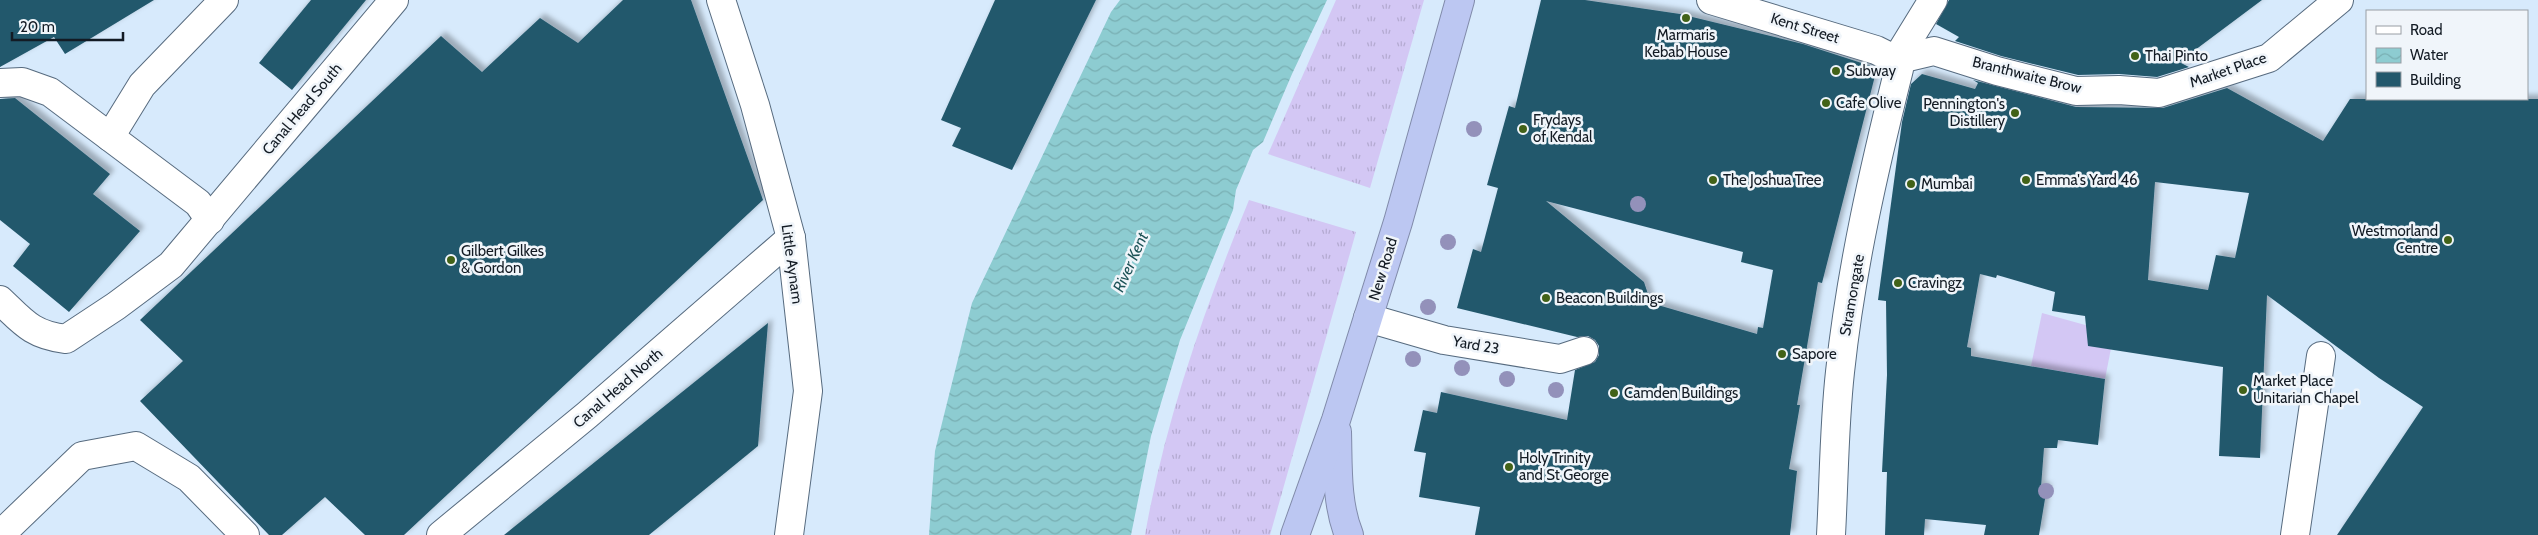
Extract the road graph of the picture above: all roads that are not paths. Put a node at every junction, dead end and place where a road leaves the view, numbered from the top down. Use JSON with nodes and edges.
{"nodes":[{"id":1,"x":224,"y":0,"type":"edge"},
{"id":2,"x":394,"y":0,"type":"edge"},
{"id":3,"x":721,"y":0,"type":"edge"},
{"id":4,"x":1460,"y":0,"type":"edge"},
{"id":5,"x":1711,"y":0,"type":"edge"},
{"id":6,"x":1933,"y":0,"type":"edge"},
{"id":7,"x":2339,"y":0,"type":"edge"},
{"id":8,"x":1896,"y":60,"type":"junction"},
{"id":9,"x":0,"y":83,"type":"edge"},
{"id":10,"x":2159,"y":93,"type":"joint"},
{"id":11,"x":110,"y":137,"type":"junction"},
{"id":12,"x":210,"y":220,"type":"junction"},
{"id":13,"x":791,"y":238,"type":"junction"},
{"id":14,"x":0,"y":300,"type":"edge"},
{"id":15,"x":1368,"y":318,"type":"junction"},
{"id":16,"x":1584,"y":351,"type":"dead end"},
{"id":17,"x":2321,"y":356,"type":"dead end"},
{"id":18,"x":1336,"y":420,"type":"junction"},
{"id":19,"x":0,"y":535,"type":"edge"},
{"id":20,"x":245,"y":535,"type":"edge"},
{"id":21,"x":441,"y":535,"type":"edge"},
{"id":22,"x":789,"y":535,"type":"edge"},
{"id":23,"x":1295,"y":535,"type":"edge"},
{"id":24,"x":1349,"y":535,"type":"edge"},
{"id":25,"x":1831,"y":535,"type":"edge"},
{"id":26,"x":2295,"y":535,"type":"edge"}],
"edges":[{"from":1,"to":11,"type":"street"},
{"from":2,"to":12,"type":"street","name":"Canal Head South"},
{"from":3,"to":13,"type":"street","name":"Little Aynam"},
{"from":4,"to":15,"type":"highway","name":"New Road"},
{"from":5,"to":8,"type":"street","name":"Kent Street"},
{"from":6,"to":8,"type":"street"},
{"from":7,"to":10,"type":"street","name":"Market Place"},
{"from":8,"to":10,"type":"street","name":"Branthwaite Brow"},
{"from":8,"to":25,"type":"street","name":"Stramongate"},
{"from":9,"to":11,"type":"street"},
{"from":11,"to":12,"type":"street"},
{"from":12,"to":14,"type":"street","name":"Canal Head South"},
{"from":13,"to":21,"type":"street","name":"Canal Head North"},
{"from":13,"to":22,"type":"street","name":"Little Aynam"},
{"from":15,"to":16,"type":"street","name":"Yard 23"},
{"from":15,"to":18,"type":"highway","name":"New Road"},
{"from":17,"to":26,"type":"street"},
{"from":18,"to":23,"type":"highway","name":"New Road"},
{"from":18,"to":24,"type":"highway"},
{"from":19,"to":20,"type":"street"}]}
